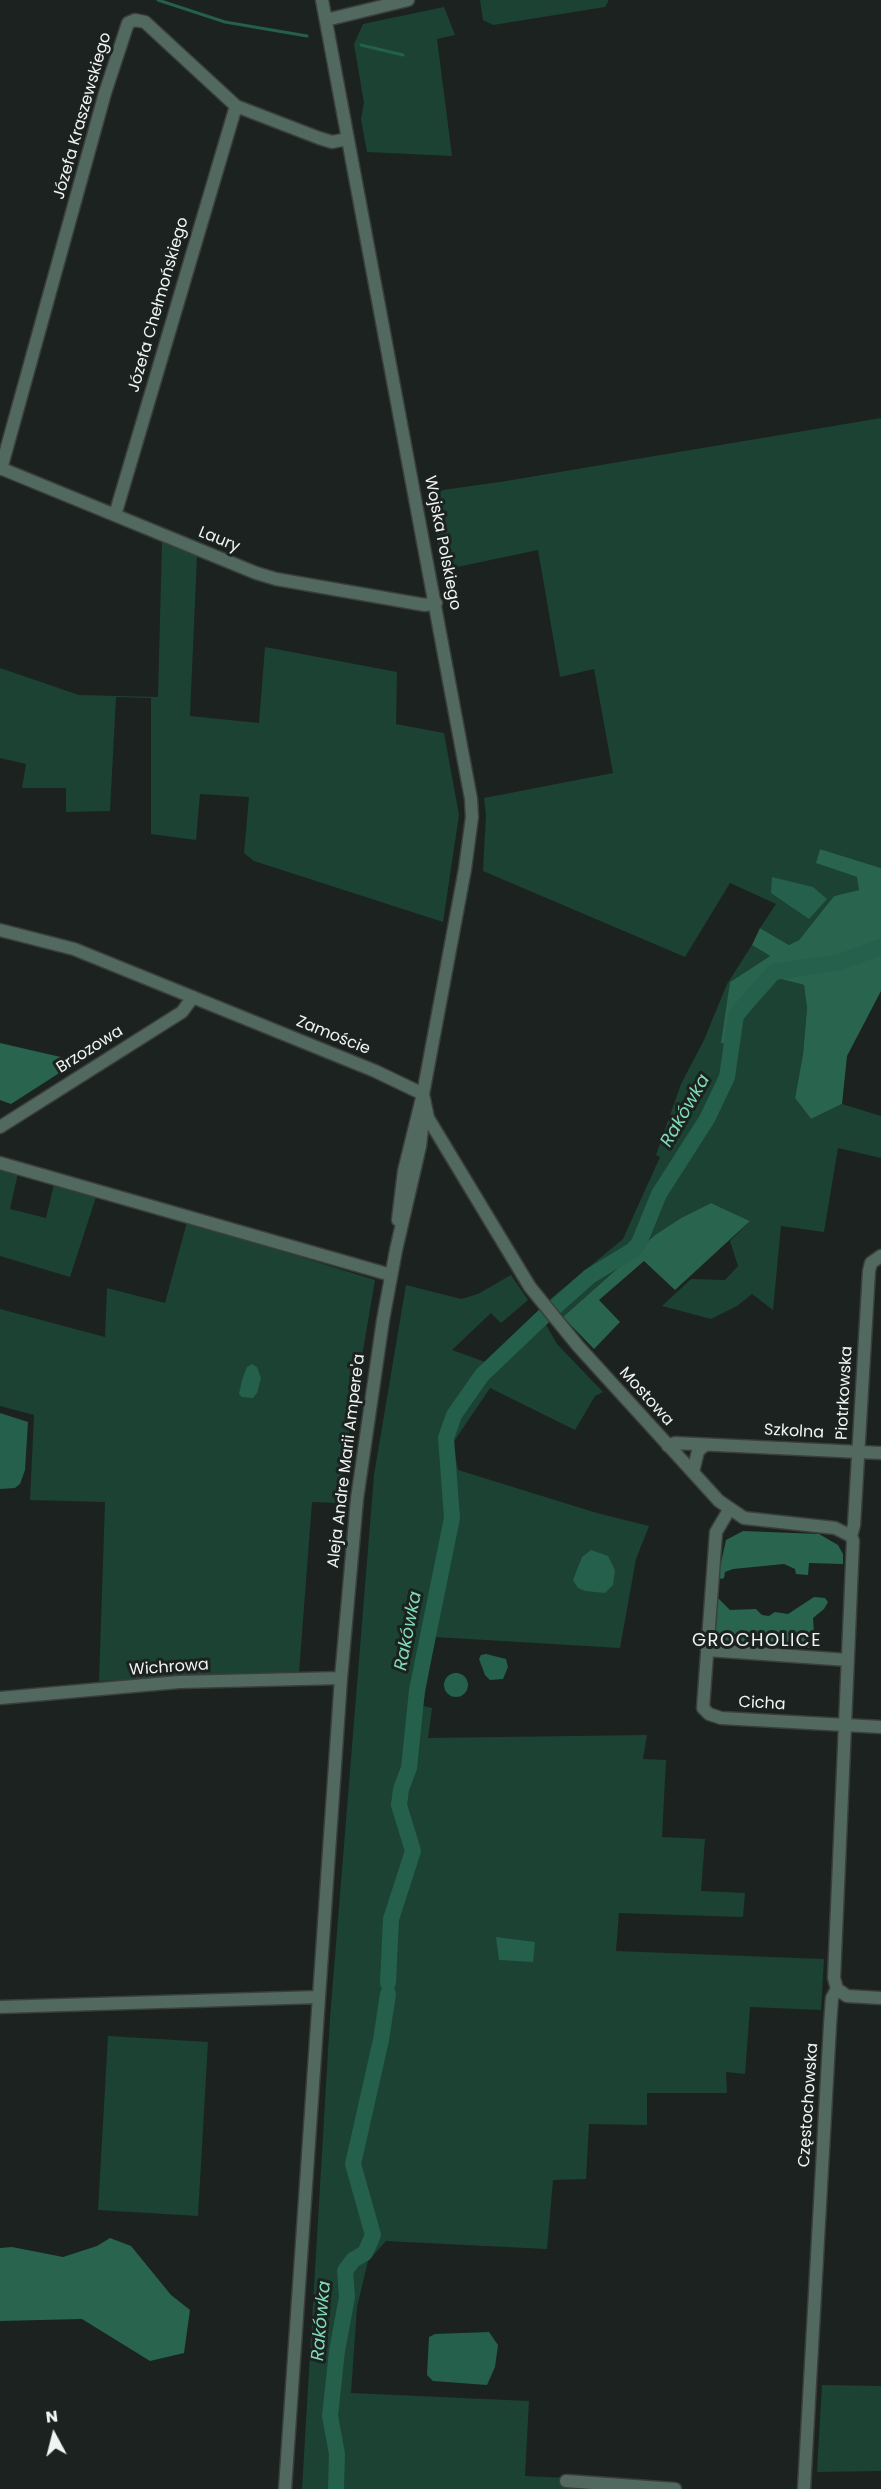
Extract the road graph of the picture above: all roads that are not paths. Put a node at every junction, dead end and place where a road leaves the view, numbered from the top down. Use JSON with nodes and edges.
{"nodes":[{"id":1,"x":323,"y":0,"type":"edge"},
{"id":2,"x":408,"y":0,"type":"edge"},
{"id":3,"x":326,"y":20,"type":"junction"},
{"id":4,"x":236,"y":105,"type":"junction"},
{"id":5,"x":347,"y":139,"type":"junction"},
{"id":6,"x":1,"y":468,"type":"edge"},
{"id":7,"x":115,"y":515,"type":"junction"},
{"id":8,"x":436,"y":603,"type":"junction"},
{"id":9,"x":0,"y":930,"type":"edge"},
{"id":10,"x":193,"y":998,"type":"junction"},
{"id":11,"x":423,"y":1094,"type":"junction"},
{"id":12,"x":0,"y":1127,"type":"edge"},
{"id":13,"x":442,"y":1143,"type":"junction"},
{"id":14,"x":420,"y":1146,"type":"junction"},
{"id":15,"x":0,"y":1163,"type":"edge"},
{"id":16,"x":396,"y":1250,"type":"junction"},
{"id":17,"x":881,"y":1256,"type":"edge"},
{"id":18,"x":391,"y":1275,"type":"junction"},
{"id":19,"x":705,"y":1444,"type":"junction"},
{"id":20,"x":668,"y":1446,"type":"junction"},
{"id":21,"x":858,"y":1452,"type":"junction"},
{"id":22,"x":881,"y":1453,"type":"edge"},
{"id":23,"x":693,"y":1472,"type":"junction"},
{"id":24,"x":729,"y":1510,"type":"junction"},
{"id":25,"x":850,"y":1536,"type":"junction"},
{"id":26,"x":707,"y":1650,"type":"junction"},
{"id":27,"x":848,"y":1660,"type":"junction"},
{"id":28,"x":341,"y":1678,"type":"junction"},
{"id":29,"x":0,"y":1698,"type":"edge"},
{"id":30,"x":845,"y":1725,"type":"junction"},
{"id":31,"x":881,"y":1727,"type":"edge"},
{"id":32,"x":837,"y":1989,"type":"junction"},
{"id":33,"x":319,"y":1997,"type":"junction"},
{"id":34,"x":881,"y":1998,"type":"edge"},
{"id":35,"x":0,"y":2007,"type":"edge"},
{"id":36,"x":566,"y":2481,"type":"dead end"},
{"id":37,"x":285,"y":2489,"type":"edge"},
{"id":38,"x":675,"y":2489,"type":"edge"},
{"id":39,"x":804,"y":2489,"type":"edge"}],
"edges":[{"from":1,"to":3,"type":"street","name":"Wojska Polskiego"},
{"from":2,"to":3,"type":"street"},
{"from":3,"to":5,"type":"street","name":"Wojska Polskiego"},
{"from":4,"to":5,"type":"street","name":"Józefa Kraszewskiego"},
{"from":4,"to":6,"type":"street","name":"Józefa Kraszewskiego"},
{"from":4,"to":7,"type":"street","name":"Józefa Chełmońskiego"},
{"from":5,"to":8,"type":"street","name":"Wojska Polskiego"},
{"from":6,"to":7,"type":"street","name":"Laury"},
{"from":7,"to":8,"type":"street","name":"Laury"},
{"from":8,"to":11,"type":"street","name":"Wojska Polskiego"},
{"from":9,"to":10,"type":"street","name":"Zamoście"},
{"from":10,"to":11,"type":"street","name":"Zamoście"},
{"from":10,"to":12,"type":"street","name":"Brzozowa"},
{"from":11,"to":13,"type":"street"},
{"from":11,"to":14,"type":"street","name":"Aleja Andre Marii Ampere'a"},
{"from":11,"to":16,"type":"street","name":"Aleja Andre Marii Ampere'a"},
{"from":13,"to":14,"type":"street"},
{"from":13,"to":20,"type":"street","name":"Mostowa"},
{"from":14,"to":16,"type":"street","name":"Aleja Andre Marii Ampere'a"},
{"from":15,"to":18,"type":"street"},
{"from":16,"to":18,"type":"street","name":"Aleja Andre Marii Ampere'a"},
{"from":17,"to":21,"type":"street","name":"Piotrkowska"},
{"from":18,"to":28,"type":"street","name":"Aleja Andre Marii Ampere'a"},
{"from":19,"to":20,"type":"street","name":"Szkolna"},
{"from":19,"to":21,"type":"street","name":"Szkolna"},
{"from":19,"to":23,"type":"street"},
{"from":20,"to":23,"type":"street","name":"Mostowa"},
{"from":21,"to":22,"type":"street","name":"Szkolna"},
{"from":21,"to":25,"type":"street","name":"Piotrkowska"},
{"from":23,"to":24,"type":"street","name":"Mostowa"},
{"from":24,"to":25,"type":"street"},
{"from":24,"to":26,"type":"street"},
{"from":25,"to":27,"type":"street","name":"Piotrkowska"},
{"from":26,"to":27,"type":"street"},
{"from":26,"to":30,"type":"street","name":"Cicha"},
{"from":27,"to":30,"type":"street","name":"Częstochowska"},
{"from":28,"to":29,"type":"street","name":"Wichrowa"},
{"from":28,"to":33,"type":"street","name":"Aleja Andre Marii Ampere'a"},
{"from":30,"to":31,"type":"street","name":"Cicha"},
{"from":30,"to":32,"type":"street","name":"Częstochowska"},
{"from":32,"to":34,"type":"street"},
{"from":32,"to":39,"type":"street","name":"Częstochowska"},
{"from":33,"to":35,"type":"street"},
{"from":33,"to":37,"type":"street","name":"Aleja Andre Marii Ampere'a"},
{"from":36,"to":38,"type":"street"}]}
